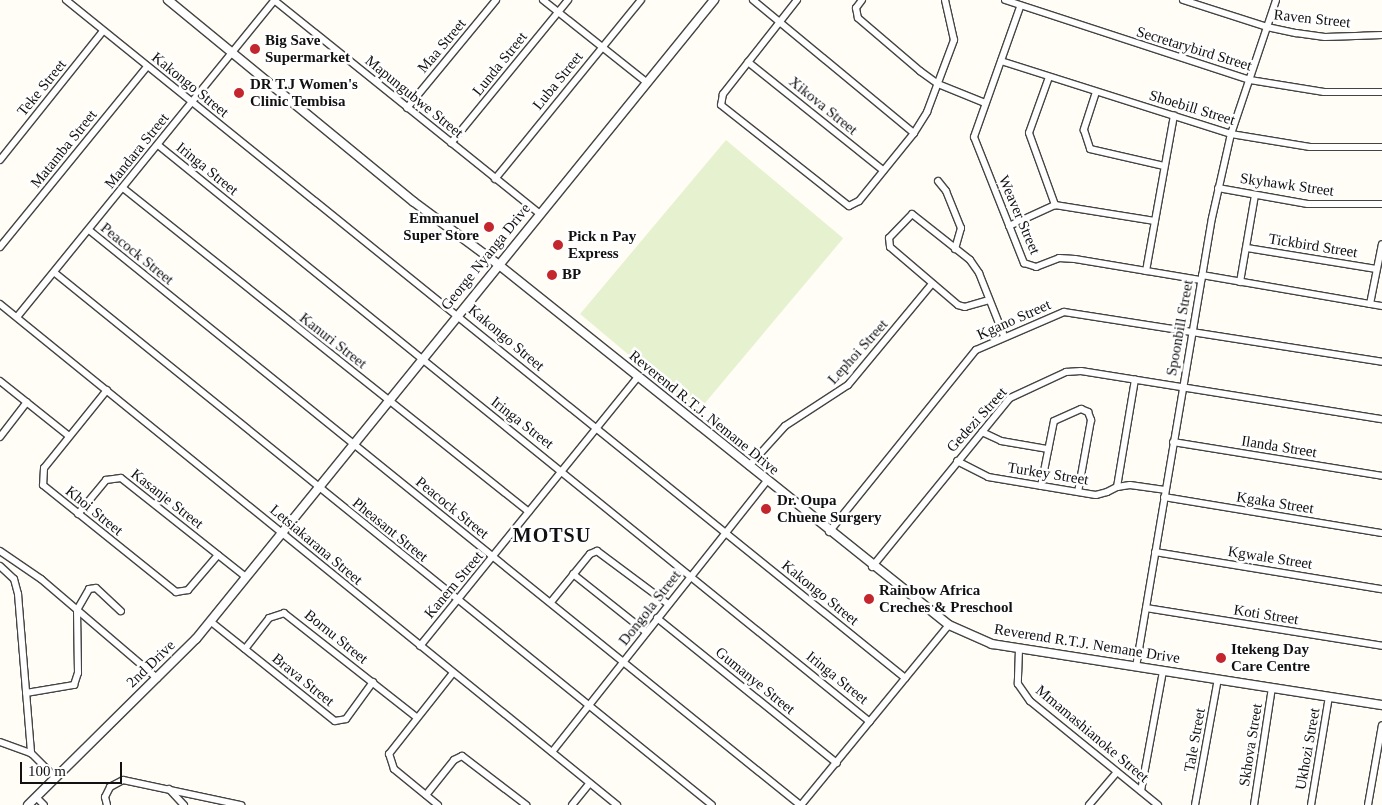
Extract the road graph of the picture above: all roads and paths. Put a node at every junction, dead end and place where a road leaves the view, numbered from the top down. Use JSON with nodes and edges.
{"nodes":[{"id":1,"x":66,"y":0,"type":"edge"},
{"id":2,"x":168,"y":0,"type":"edge"},
{"id":3,"x":275,"y":0,"type":"edge"},
{"id":4,"x":496,"y":0,"type":"edge"},
{"id":5,"x":543,"y":0,"type":"edge"},
{"id":6,"x":568,"y":0,"type":"edge"},
{"id":7,"x":641,"y":0,"type":"edge"},
{"id":8,"x":714,"y":0,"type":"edge"},
{"id":9,"x":753,"y":0,"type":"edge"},
{"id":10,"x":797,"y":0,"type":"edge"},
{"id":11,"x":862,"y":0,"type":"edge"},
{"id":12,"x":945,"y":0,"type":"edge"},
{"id":13,"x":1005,"y":0,"type":"edge"},
{"id":14,"x":1183,"y":0,"type":"edge"},
{"id":15,"x":1276,"y":0,"type":"edge"},
{"id":16,"x":1020,"y":7,"type":"junction"},
{"id":17,"x":558,"y":12,"type":"junction"},
{"id":18,"x":780,"y":22,"type":"junction"},
{"id":19,"x":1267,"y":27,"type":"junction"},
{"id":20,"x":103,"y":31,"type":"junction"},
{"id":21,"x":1382,"y":35,"type":"edge"},
{"id":22,"x":602,"y":47,"type":"junction"},
{"id":23,"x":232,"y":54,"type":"junction"},
{"id":24,"x":748,"y":62,"type":"junction"},
{"id":25,"x":1001,"y":62,"type":"junction"},
{"id":26,"x":147,"y":66,"type":"junction"},
{"id":27,"x":1049,"y":77,"type":"junction"},
{"id":28,"x":1250,"y":80,"type":"junction"},
{"id":29,"x":646,"y":82,"type":"junction"},
{"id":30,"x":938,"y":84,"type":"junction"},
{"id":31,"x":1096,"y":92,"type":"junction"},
{"id":32,"x":1382,"y":92,"type":"edge"},
{"id":33,"x":192,"y":103,"type":"junction"},
{"id":34,"x":985,"y":103,"type":"junction"},
{"id":35,"x":407,"y":108,"type":"junction"},
{"id":36,"x":1174,"y":116,"type":"junction"},
{"id":37,"x":914,"y":133,"type":"junction"},
{"id":38,"x":1232,"y":134,"type":"junction"},
{"id":39,"x":451,"y":143,"type":"junction"},
{"id":40,"x":158,"y":145,"type":"junction"},
{"id":41,"x":1382,"y":147,"type":"edge"},
{"id":42,"x":0,"y":160,"type":"edge"},
{"id":43,"x":1164,"y":166,"type":"junction"},
{"id":44,"x":883,"y":170,"type":"junction"},
{"id":45,"x":495,"y":179,"type":"junction"},
{"id":46,"x":938,"y":182,"type":"dead end"},
{"id":47,"x":123,"y":188,"type":"junction"},
{"id":48,"x":1218,"y":188,"type":"junction"},
{"id":49,"x":1255,"y":195,"type":"junction"},
{"id":50,"x":1382,"y":204,"type":"edge"},
{"id":51,"x":1055,"y":206,"type":"junction"},
{"id":52,"x":539,"y":213,"type":"junction"},
{"id":53,"x":1155,"y":221,"type":"junction"},
{"id":54,"x":1009,"y":226,"type":"junction"},
{"id":55,"x":89,"y":230,"type":"junction"},
{"id":56,"x":1382,"y":244,"type":"edge"},
{"id":57,"x":0,"y":247,"type":"edge"},
{"id":58,"x":1246,"y":248,"type":"junction"},
{"id":59,"x":955,"y":249,"type":"junction"},
{"id":60,"x":500,"y":264,"type":"junction"},
{"id":61,"x":1376,"y":269,"type":"junction"},
{"id":62,"x":1146,"y":271,"type":"junction"},
{"id":63,"x":55,"y":273,"type":"junction"},
{"id":64,"x":1201,"y":278,"type":"junction"},
{"id":65,"x":1240,"y":282,"type":"junction"},
{"id":66,"x":932,"y":284,"type":"junction"},
{"id":67,"x":989,"y":300,"type":"junction"},
{"id":68,"x":0,"y":304,"type":"edge"},
{"id":69,"x":1370,"y":304,"type":"junction"},
{"id":70,"x":1382,"y":306,"type":"edge"},
{"id":71,"x":458,"y":314,"type":"junction"},
{"id":72,"x":17,"y":317,"type":"junction"},
{"id":73,"x":1192,"y":330,"type":"junction"},
{"id":74,"x":1004,"y":336,"type":"junction"},
{"id":75,"x":423,"y":358,"type":"junction"},
{"id":76,"x":1382,"y":362,"type":"edge"},
{"id":77,"x":638,"y":377,"type":"junction"},
{"id":78,"x":1135,"y":379,"type":"junction"},
{"id":79,"x":0,"y":381,"type":"edge"},
{"id":80,"x":1182,"y":387,"type":"junction"},
{"id":81,"x":107,"y":390,"type":"junction"},
{"id":82,"x":388,"y":400,"type":"junction"},
{"id":83,"x":27,"y":402,"type":"junction"},
{"id":84,"x":1382,"y":419,"type":"edge"},
{"id":85,"x":598,"y":428,"type":"junction"},
{"id":86,"x":982,"y":432,"type":"junction"},
{"id":87,"x":69,"y":436,"type":"junction"},
{"id":88,"x":0,"y":437,"type":"edge"},
{"id":89,"x":1173,"y":442,"type":"junction"},
{"id":90,"x":352,"y":444,"type":"junction"},
{"id":91,"x":1048,"y":449,"type":"junction"},
{"id":92,"x":957,"y":462,"type":"junction"},
{"id":93,"x":749,"y":466,"type":"junction"},
{"id":94,"x":562,"y":471,"type":"junction"},
{"id":95,"x":1382,"y":476,"type":"edge"},
{"id":96,"x":767,"y":481,"type":"junction"},
{"id":97,"x":1041,"y":486,"type":"junction"},
{"id":98,"x":1117,"y":487,"type":"junction"},
{"id":99,"x":318,"y":488,"type":"junction"},
{"id":100,"x":1078,"y":492,"type":"junction"},
{"id":101,"x":1164,"y":494,"type":"junction"},
{"id":102,"x":529,"y":512,"type":"junction"},
{"id":103,"x":78,"y":514,"type":"junction"},
{"id":104,"x":829,"y":532,"type":"junction"},
{"id":105,"x":281,"y":533,"type":"junction"},
{"id":106,"x":726,"y":533,"type":"junction"},
{"id":107,"x":1382,"y":533,"type":"edge"},
{"id":108,"x":0,"y":551,"type":"edge"},
{"id":109,"x":1155,"y":552,"type":"junction"},
{"id":110,"x":218,"y":555,"type":"junction"},
{"id":111,"x":493,"y":557,"type":"junction"},
{"id":112,"x":10,"y":560,"type":"junction"},
{"id":113,"x":2,"y":567,"type":"edge"},
{"id":114,"x":872,"y":567,"type":"junction"},
{"id":115,"x":573,"y":574,"type":"junction"},
{"id":116,"x":692,"y":575,"type":"junction"},
{"id":117,"x":246,"y":577,"type":"junction"},
{"id":118,"x":1382,"y":589,"type":"edge"},
{"id":119,"x":456,"y":600,"type":"junction"},
{"id":120,"x":551,"y":602,"type":"junction"},
{"id":121,"x":668,"y":604,"type":"junction"},
{"id":122,"x":1146,"y":608,"type":"junction"},
{"id":123,"x":76,"y":610,"type":"junction"},
{"id":124,"x":121,"y":611,"type":"dead end"},
{"id":125,"x":657,"y":618,"type":"junction"},
{"id":126,"x":210,"y":621,"type":"junction"},
{"id":127,"x":949,"y":626,"type":"junction"},
{"id":128,"x":646,"y":632,"type":"junction"},
{"id":129,"x":420,"y":646,"type":"junction"},
{"id":130,"x":1382,"y":646,"type":"edge"},
{"id":131,"x":245,"y":649,"type":"junction"},
{"id":132,"x":1019,"y":649,"type":"junction"},
{"id":133,"x":623,"y":662,"type":"junction"},
{"id":134,"x":1136,"y":667,"type":"junction"},
{"id":135,"x":1163,"y":671,"type":"junction"},
{"id":136,"x":453,"y":673,"type":"junction"},
{"id":137,"x":157,"y":678,"type":"junction"},
{"id":138,"x":905,"y":678,"type":"junction"},
{"id":139,"x":1218,"y":679,"type":"junction"},
{"id":140,"x":373,"y":682,"type":"junction"},
{"id":141,"x":1272,"y":688,"type":"junction"},
{"id":142,"x":26,"y":693,"type":"junction"},
{"id":143,"x":1329,"y":696,"type":"junction"},
{"id":144,"x":588,"y":705,"type":"junction"},
{"id":145,"x":1382,"y":705,"type":"edge"},
{"id":146,"x":416,"y":717,"type":"junction"},
{"id":147,"x":870,"y":722,"type":"junction"},
{"id":148,"x":1382,"y":725,"type":"edge"},
{"id":149,"x":0,"y":742,"type":"edge"},
{"id":150,"x":552,"y":752,"type":"junction"},
{"id":151,"x":31,"y":753,"type":"junction"},
{"id":152,"x":837,"y":762,"type":"junction"},
{"id":153,"x":1116,"y":772,"type":"junction"},
{"id":154,"x":56,"y":778,"type":"junction"},
{"id":155,"x":590,"y":783,"type":"junction"},
{"id":156,"x":169,"y":789,"type":"junction"},
{"id":157,"x":1141,"y":791,"type":"junction"},
{"id":158,"x":426,"y":795,"type":"junction"},
{"id":159,"x":36,"y":797,"type":"junction"},
{"id":160,"x":28,"y":805,"type":"edge"},
{"id":161,"x":44,"y":805,"type":"edge"},
{"id":162,"x":107,"y":805,"type":"edge"},
{"id":163,"x":184,"y":805,"type":"edge"},
{"id":164,"x":241,"y":805,"type":"edge"},
{"id":165,"x":438,"y":805,"type":"edge"},
{"id":166,"x":526,"y":805,"type":"edge"},
{"id":167,"x":572,"y":805,"type":"edge"},
{"id":168,"x":617,"y":805,"type":"edge"},
{"id":169,"x":712,"y":805,"type":"edge"},
{"id":170,"x":801,"y":805,"type":"edge"},
{"id":171,"x":1089,"y":805,"type":"edge"},
{"id":172,"x":1158,"y":805,"type":"edge"},
{"id":173,"x":1195,"y":805,"type":"edge"},
{"id":174,"x":1254,"y":805,"type":"edge"},
{"id":175,"x":1311,"y":805,"type":"edge"},
{"id":176,"x":1368,"y":805,"type":"edge"}],
"edges":[{"from":1,"to":20,"type":"street","name":"Kakongo Street"},
{"from":2,"to":23,"type":"street","name":"Reverend R.T.J. Nemane Drive"},
{"from":3,"to":23,"type":"street","name":"Mandara Street"},
{"from":3,"to":35,"type":"street","name":"Mapungubwe Street"},
{"from":4,"to":35,"type":"street","name":"Maa Street"},
{"from":5,"to":17,"type":"street"},
{"from":6,"to":17,"type":"street","name":"Lunda Street"},
{"from":7,"to":22,"type":"street","name":"Luba Street"},
{"from":8,"to":29,"type":"street","name":"George Nyanga Drive"},
{"from":9,"to":18,"type":"street"},
{"from":10,"to":18,"type":"street"},
{"from":11,"to":30,"type":"street"},
{"from":12,"to":30,"type":"street"},
{"from":13,"to":16,"type":"street","name":"Secretarybird Street"},
{"from":14,"to":19,"type":"street","name":"Raven Street"},
{"from":15,"to":19,"type":"street","name":"Spoonbill Street"},
{"from":16,"to":25,"type":"street","name":"Weaver Street"},
{"from":16,"to":28,"type":"street","name":"Secretarybird Street"},
{"from":17,"to":22,"type":"street"},
{"from":17,"to":39,"type":"street","name":"Lunda Street"},
{"from":18,"to":24,"type":"street"},
{"from":18,"to":37,"type":"street"},
{"from":19,"to":21,"type":"street","name":"Raven Street"},
{"from":19,"to":28,"type":"street","name":"Spoonbill Street"},
{"from":20,"to":26,"type":"street","name":"Kakongo Street"},
{"from":20,"to":42,"type":"street","name":"Teke Street"},
{"from":22,"to":29,"type":"street"},
{"from":22,"to":45,"type":"street","name":"Luba Street"},
{"from":23,"to":33,"type":"street","name":"Mandara Street"},
{"from":23,"to":60,"type":"street","name":"Reverend R.T.J. Nemane Drive"},
{"from":24,"to":44,"type":"street","name":"Xikova Street"},
{"from":24,"to":44,"type":"street"},
{"from":25,"to":27,"type":"street","name":"Shoebill Street"},
{"from":25,"to":34,"type":"street","name":"Weaver Street"},
{"from":26,"to":33,"type":"street","name":"Kakongo Street"},
{"from":26,"to":57,"type":"street","name":"Matamba Street"},
{"from":27,"to":31,"type":"street","name":"Shoebill Street"},
{"from":27,"to":51,"type":"street"},
{"from":28,"to":32,"type":"street","name":"Secretarybird Street"},
{"from":28,"to":38,"type":"street","name":"Spoonbill Street"},
{"from":29,"to":52,"type":"street","name":"George Nyanga Drive"},
{"from":30,"to":34,"type":"street"},
{"from":30,"to":37,"type":"street"},
{"from":31,"to":36,"type":"street","name":"Shoebill Street"},
{"from":31,"to":43,"type":"street"},
{"from":33,"to":40,"type":"street","name":"Mandara Street"},
{"from":33,"to":71,"type":"street","name":"Kakongo Street"},
{"from":34,"to":54,"type":"street","name":"Weaver Street"},
{"from":35,"to":39,"type":"street","name":"Mapungubwe Street"},
{"from":36,"to":38,"type":"street","name":"Shoebill Street"},
{"from":36,"to":43,"type":"street"},
{"from":37,"to":44,"type":"street"},
{"from":38,"to":41,"type":"street","name":"Shoebill Street"},
{"from":38,"to":48,"type":"street","name":"Spoonbill Street"},
{"from":39,"to":45,"type":"street","name":"Mapungubwe Street"},
{"from":40,"to":47,"type":"street","name":"Mandara Street"},
{"from":40,"to":75,"type":"street","name":"Iringa Street"},
{"from":43,"to":53,"type":"street"},
{"from":45,"to":52,"type":"street","name":"Mapungubwe Street"},
{"from":46,"to":59,"type":"street"},
{"from":47,"to":55,"type":"street","name":"Mandara Street"},
{"from":47,"to":82,"type":"street","name":"Kanuri Street"},
{"from":48,"to":49,"type":"street","name":"Skyhawk Street"},
{"from":48,"to":64,"type":"street","name":"Spoonbill Street"},
{"from":49,"to":50,"type":"street","name":"Skyhawk Street"},
{"from":49,"to":58,"type":"street"},
{"from":51,"to":53,"type":"street"},
{"from":51,"to":54,"type":"street"},
{"from":52,"to":60,"type":"street","name":"George Nyanga Drive"},
{"from":53,"to":62,"type":"street"},
{"from":54,"to":62,"type":"street","name":"Weaver Street"},
{"from":55,"to":63,"type":"street","name":"Mandara Street"},
{"from":55,"to":90,"type":"street","name":"Peacock Street"},
{"from":56,"to":61,"type":"street"},
{"from":58,"to":61,"type":"street","name":"Tickbird Street"},
{"from":58,"to":65,"type":"street"},
{"from":59,"to":66,"type":"street"},
{"from":59,"to":67,"type":"street"},
{"from":60,"to":71,"type":"street","name":"George Nyanga Drive"},
{"from":60,"to":77,"type":"street","name":"Reverend R.T.J. Nemane Drive"},
{"from":61,"to":69,"type":"street"},
{"from":62,"to":64,"type":"street","name":"Weaver Street"},
{"from":63,"to":72,"type":"street","name":"Mandara Street"},
{"from":63,"to":99,"type":"street","name":"Pheasant Street"},
{"from":64,"to":65,"type":"street","name":"Weaver Street"},
{"from":64,"to":73,"type":"street","name":"Spoonbill Street"},
{"from":65,"to":69,"type":"street","name":"Weaver Street"},
{"from":66,"to":67,"type":"street"},
{"from":66,"to":93,"type":"street","name":"Lephoi Street"},
{"from":67,"to":74,"type":"street"},
{"from":68,"to":72,"type":"street","name":"Letsiakarana Street"},
{"from":69,"to":70,"type":"street","name":"Weaver Street"},
{"from":71,"to":75,"type":"street","name":"George Nyanga Drive"},
{"from":71,"to":85,"type":"street","name":"Kakongo Street"},
{"from":72,"to":81,"type":"street","name":"Letsiakarana Street"},
{"from":73,"to":74,"type":"street","name":"Kgano Street"},
{"from":73,"to":76,"type":"street","name":"Kgano Street"},
{"from":73,"to":80,"type":"street","name":"Spoonbill Street"},
{"from":74,"to":104,"type":"street","name":"Kgano Street"},
{"from":75,"to":82,"type":"street","name":"George Nyanga Drive"},
{"from":75,"to":94,"type":"street","name":"Iringa Street"},
{"from":77,"to":85,"type":"street","name":"Kanem Street"},
{"from":77,"to":93,"type":"street","name":"Reverend R.T.J. Nemane Drive"},
{"from":78,"to":80,"type":"street","name":"Gedezi Street"},
{"from":78,"to":86,"type":"street","name":"Gedezi Street"},
{"from":78,"to":98,"type":"street"},
{"from":79,"to":83,"type":"street"},
{"from":80,"to":84,"type":"street","name":"Gedezi Street"},
{"from":80,"to":89,"type":"street","name":"Spoonbill Street"},
{"from":81,"to":87,"type":"street","name":"Khoi Street"},
{"from":81,"to":105,"type":"street","name":"Letsiakarana Street"},
{"from":82,"to":90,"type":"street","name":"George Nyanga Drive"},
{"from":82,"to":102,"type":"street","name":"Kanuri Street"},
{"from":83,"to":87,"type":"street"},
{"from":83,"to":88,"type":"street"},
{"from":85,"to":94,"type":"street","name":"Kanem Street"},
{"from":85,"to":106,"type":"street","name":"Kakongo Street"},
{"from":86,"to":91,"type":"street"},
{"from":86,"to":92,"type":"street","name":"Gedezi Street"},
{"from":87,"to":103,"type":"street","name":"Khoi Street"},
{"from":89,"to":95,"type":"street","name":"Ilanda Street"},
{"from":89,"to":101,"type":"street","name":"Spoonbill Street"},
{"from":90,"to":99,"type":"street","name":"George Nyanga Drive"},
{"from":90,"to":111,"type":"street","name":"Peacock Street"},
{"from":91,"to":97,"type":"street"},
{"from":91,"to":100,"type":"street"},
{"from":92,"to":97,"type":"street","name":"Turkey Street"},
{"from":92,"to":114,"type":"street","name":"Gedezi Street"},
{"from":93,"to":96,"type":"street","name":"Reverend R.T.J. Nemane Drive"},
{"from":94,"to":102,"type":"street","name":"Kanem Street"},
{"from":94,"to":116,"type":"street","name":"Iringa Street"},
{"from":96,"to":104,"type":"street","name":"Reverend R.T.J. Nemane Drive"},
{"from":96,"to":106,"type":"street","name":"Dongola Street"},
{"from":97,"to":100,"type":"street","name":"Turkey Street"},
{"from":98,"to":100,"type":"street","name":"Turkey Street"},
{"from":98,"to":101,"type":"street","name":"Turkey Street"},
{"from":99,"to":105,"type":"street","name":"George Nyanga Drive"},
{"from":99,"to":119,"type":"street","name":"Pheasant Street"},
{"from":101,"to":107,"type":"street","name":"Kgaka Street"},
{"from":101,"to":109,"type":"street","name":"Spoonbill Street"},
{"from":102,"to":111,"type":"street","name":"Kanem Street"},
{"from":103,"to":110,"type":"street","name":"Kasanje Street"},
{"from":103,"to":110,"type":"street","name":"Khoi Street"},
{"from":104,"to":114,"type":"street","name":"Reverend R.T.J. Nemane Drive"},
{"from":105,"to":117,"type":"street","name":"2nd Drive"},
{"from":105,"to":129,"type":"street","name":"Letsiakarana Street"},
{"from":106,"to":116,"type":"street","name":"Dongola Street"},
{"from":106,"to":138,"type":"street","name":"Kakongo Street"},
{"from":108,"to":112,"type":"street"},
{"from":109,"to":118,"type":"street","name":"Kgwale Street"},
{"from":109,"to":122,"type":"street","name":"Spoonbill Street"},
{"from":110,"to":117,"type":"street","name":"Kasanje Street"},
{"from":111,"to":119,"type":"street","name":"Kanem Street"},
{"from":111,"to":120,"type":"street","name":"Peacock Street"},
{"from":112,"to":113,"type":"street"},
{"from":112,"to":123,"type":"street"},
{"from":113,"to":142,"type":"street"},
{"from":114,"to":127,"type":"street","name":"Reverend R.T.J. Nemane Drive"},
{"from":115,"to":120,"type":"street"},
{"from":115,"to":121,"type":"street"},
{"from":115,"to":128,"type":"street"},
{"from":116,"to":121,"type":"street","name":"Dongola Street"},
{"from":116,"to":147,"type":"street","name":"Iringa Street"},
{"from":117,"to":126,"type":"street","name":"2nd Drive"},
{"from":119,"to":129,"type":"street","name":"Kanem Street"},
{"from":119,"to":144,"type":"street","name":"Pheasant Street"},
{"from":120,"to":133,"type":"street","name":"Peacock Street"},
{"from":121,"to":125,"type":"street","name":"Dongola Street"},
{"from":122,"to":130,"type":"street","name":"Koti Street"},
{"from":122,"to":134,"type":"street","name":"Spoonbill Street"},
{"from":123,"to":124,"type":"street"},
{"from":123,"to":137,"type":"street"},
{"from":123,"to":142,"type":"street"},
{"from":125,"to":128,"type":"street","name":"Dongola Street"},
{"from":125,"to":152,"type":"street","name":"Gumanye Street"},
{"from":126,"to":131,"type":"street","name":"Brava Street"},
{"from":126,"to":137,"type":"street","name":"2nd Drive"},
{"from":127,"to":132,"type":"street","name":"Reverend R.T.J. Nemane Drive"},
{"from":127,"to":138,"type":"street"},
{"from":128,"to":133,"type":"street","name":"Dongola Street"},
{"from":129,"to":136,"type":"street","name":"Letsiakarana Street"},
{"from":131,"to":140,"type":"street","name":"Bornu Street"},
{"from":131,"to":140,"type":"street","name":"Brava Street"},
{"from":132,"to":134,"type":"street","name":"Reverend R.T.J. Nemane Drive"},
{"from":132,"to":153,"type":"street","name":"Mmamashianoke Street"},
{"from":133,"to":144,"type":"street","name":"Dongola Street"},
{"from":133,"to":170,"type":"street","name":"Peacock Street"},
{"from":134,"to":135,"type":"street","name":"Reverend R.T.J. Nemane Drive"},
{"from":135,"to":139,"type":"street","name":"Reverend R.T.J. Nemane Drive"},
{"from":135,"to":157,"type":"street"},
{"from":136,"to":146,"type":"street"},
{"from":136,"to":150,"type":"street","name":"Letsiakarana Street"},
{"from":137,"to":154,"type":"street","name":"2nd Drive"},
{"from":138,"to":147,"type":"street"},
{"from":139,"to":141,"type":"street","name":"Reverend R.T.J. Nemane Drive"},
{"from":139,"to":173,"type":"street","name":"Tale Street"},
{"from":140,"to":146,"type":"street","name":"Bornu Street"},
{"from":141,"to":143,"type":"street","name":"Reverend R.T.J. Nemane Drive"},
{"from":141,"to":174,"type":"street","name":"Skhova Street"},
{"from":142,"to":151,"type":"street"},
{"from":143,"to":145,"type":"street","name":"Reverend R.T.J. Nemane Drive"},
{"from":143,"to":175,"type":"street","name":"Ukhozi Street"},
{"from":144,"to":150,"type":"street","name":"Dongola Street"},
{"from":144,"to":169,"type":"street","name":"Pheasant Street"},
{"from":146,"to":158,"type":"street"},
{"from":147,"to":152,"type":"street"},
{"from":148,"to":176,"type":"street"},
{"from":149,"to":151,"type":"street"},
{"from":150,"to":155,"type":"street","name":"Letsiakarana Street"},
{"from":151,"to":154,"type":"street"},
{"from":152,"to":170,"type":"street"},
{"from":153,"to":157,"type":"street","name":"Mmamashianoke Street"},
{"from":153,"to":171,"type":"street"},
{"from":154,"to":159,"type":"street","name":"2nd Drive"},
{"from":155,"to":167,"type":"street"},
{"from":155,"to":168,"type":"street","name":"Letsiakarana Street"},
{"from":156,"to":162,"type":"street"},
{"from":156,"to":163,"type":"street"},
{"from":156,"to":164,"type":"street"},
{"from":157,"to":172,"type":"street","name":"Mmamashianoke Street"},
{"from":158,"to":165,"type":"street"},
{"from":158,"to":166,"type":"street"},
{"from":159,"to":160,"type":"street","name":"2nd Drive"},
{"from":159,"to":161,"type":"street"}]}
